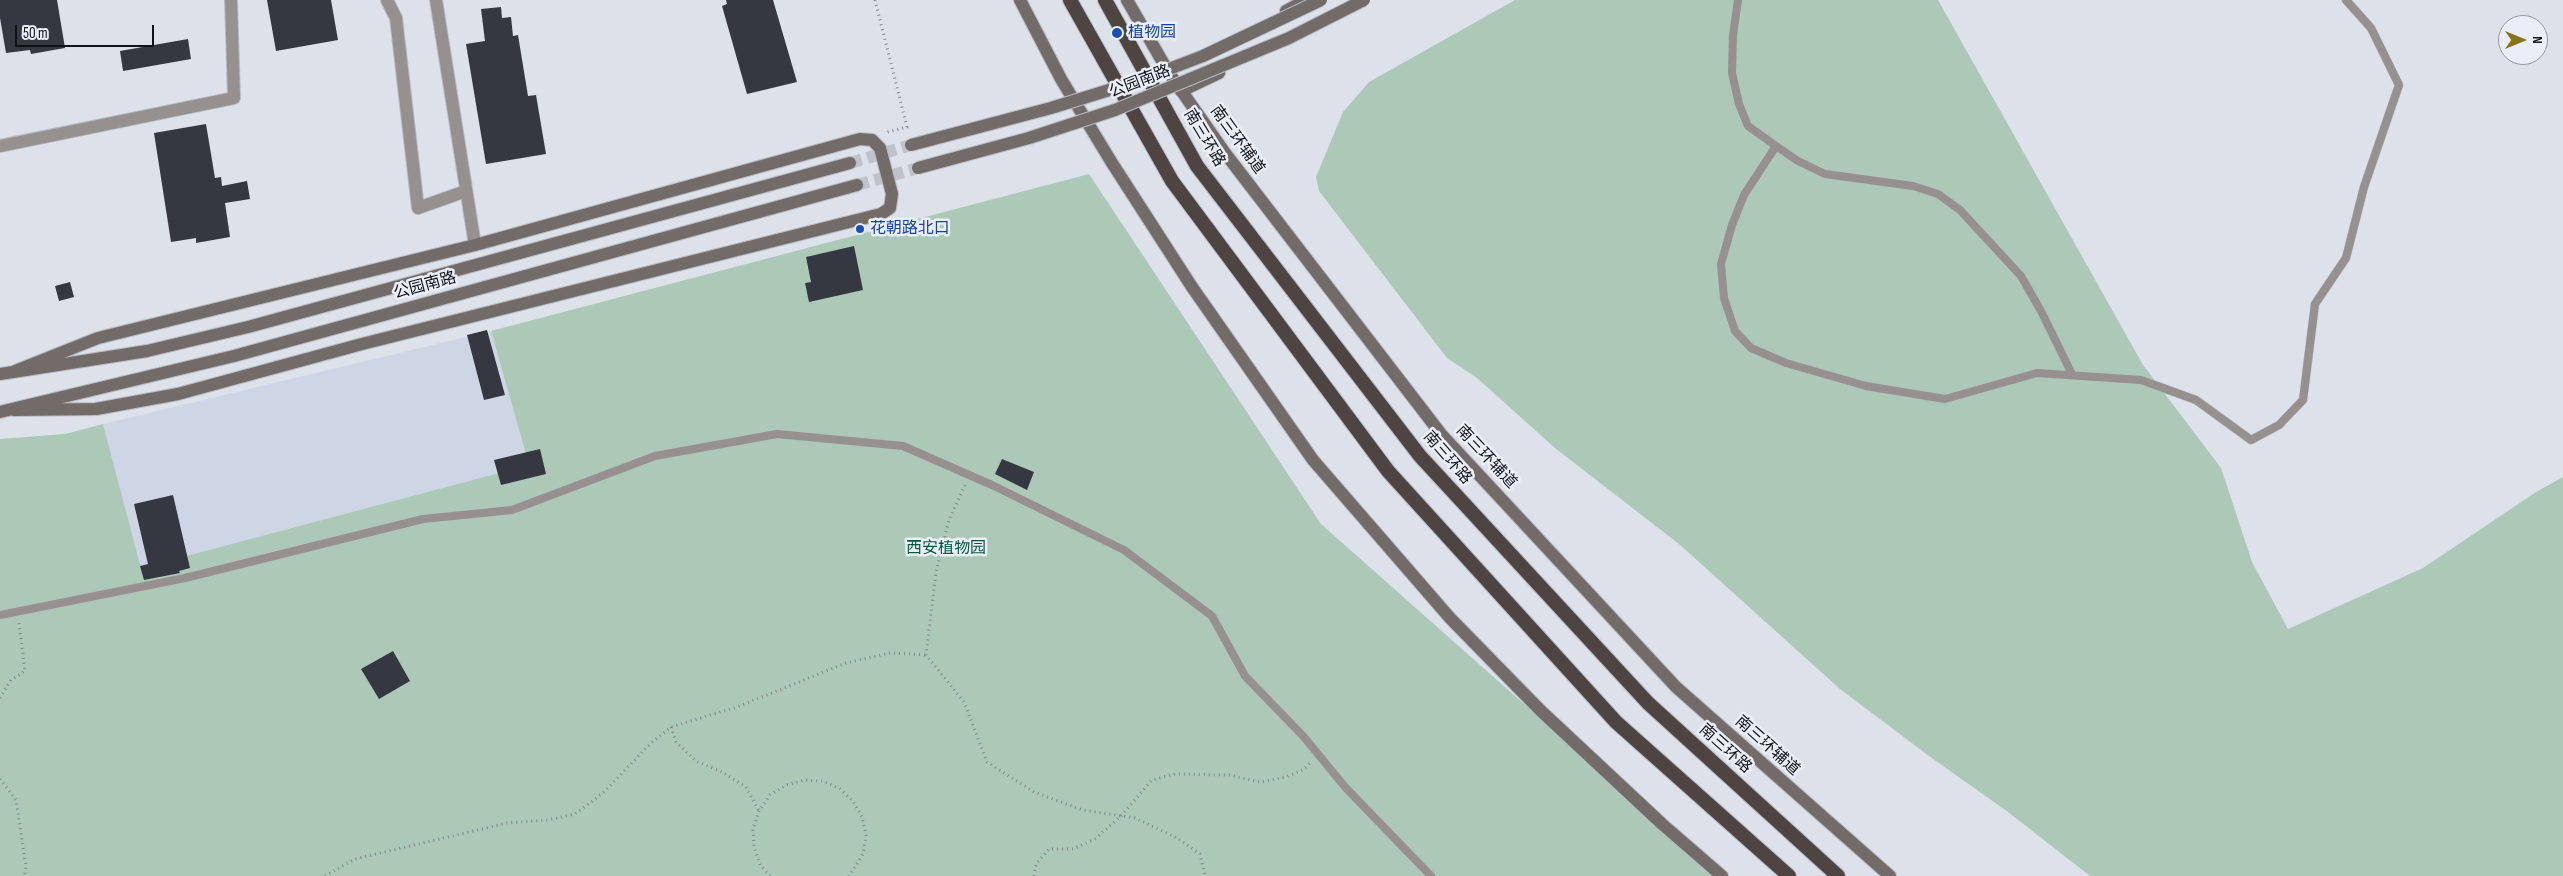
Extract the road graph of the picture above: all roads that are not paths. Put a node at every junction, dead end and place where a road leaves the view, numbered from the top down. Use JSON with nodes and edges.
{"nodes":[{"id":1,"x":231,"y":0,"type":"edge"},
{"id":2,"x":387,"y":0,"type":"edge"},
{"id":3,"x":436,"y":0,"type":"edge"},
{"id":4,"x":1020,"y":0,"type":"edge"},
{"id":5,"x":1070,"y":0,"type":"edge"},
{"id":6,"x":1105,"y":0,"type":"edge"},
{"id":7,"x":1127,"y":0,"type":"edge"},
{"id":8,"x":1306,"y":0,"type":"edge"},
{"id":9,"x":1321,"y":0,"type":"edge"},
{"id":10,"x":1364,"y":0,"type":"edge"},
{"id":11,"x":1371,"y":0,"type":"edge"},
{"id":12,"x":1738,"y":0,"type":"edge"},
{"id":13,"x":2346,"y":0,"type":"edge"},
{"id":14,"x":1169,"y":73,"type":"junction"},
{"id":15,"x":1181,"y":91,"type":"junction"},
{"id":16,"x":911,"y":145,"type":"tunnel mouth"},
{"id":17,"x":0,"y":146,"type":"edge"},
{"id":18,"x":1776,"y":146,"type":"junction"},
{"id":19,"x":850,"y":163,"type":"tunnel mouth"},
{"id":20,"x":918,"y":168,"type":"tunnel mouth"},
{"id":21,"x":857,"y":185,"type":"tunnel mouth"},
{"id":22,"x":466,"y":191,"type":"junction"},
{"id":23,"x":475,"y":245,"type":"junction"},
{"id":24,"x":15,"y":371,"type":"junction"},
{"id":25,"x":0,"y":374,"type":"edge"},
{"id":26,"x":2072,"y":374,"type":"junction"},
{"id":27,"x":14,"y":410,"type":"junction"},
{"id":28,"x":0,"y":412,"type":"edge"},
{"id":29,"x":0,"y":615,"type":"edge"},
{"id":30,"x":1431,"y":876,"type":"edge"},
{"id":31,"x":1722,"y":876,"type":"edge"},
{"id":32,"x":1789,"y":876,"type":"edge"},
{"id":33,"x":1838,"y":876,"type":"edge"},
{"id":34,"x":1890,"y":876,"type":"edge"}],
"edges":[{"from":1,"to":17,"type":"street"},
{"from":2,"to":22,"type":"street"},
{"from":3,"to":22,"type":"street"},
{"from":4,"to":31,"type":"main road"},
{"from":5,"to":32,"type":"highway"},
{"from":6,"to":33,"type":"highway","name":"南三环路"},
{"from":7,"to":14,"type":"main road","name":"南三环辅道"},
{"from":8,"to":14,"type":"main road"},
{"from":9,"to":16,"type":"main road","name":"公园南路","bridge":true},
{"from":10,"to":20,"type":"main road","name":"公园南路","bridge":true},
{"from":11,"to":15,"type":"main road"},
{"from":12,"to":18,"type":"lane"},
{"from":13,"to":26,"type":"lane"},
{"from":14,"to":15,"type":"main road","name":"南三环辅道"},
{"from":15,"to":34,"type":"main road","name":"南三环辅道"},
{"from":18,"to":26,"type":"lane"},
{"from":18,"to":26,"type":"lane"},
{"from":19,"to":24,"type":"main road","name":"公园南路"},
{"from":21,"to":27,"type":"main road","name":"公园南路"},
{"from":22,"to":23,"type":"street"},
{"from":23,"to":24,"type":"main road"},
{"from":23,"to":27,"type":"main road"},
{"from":24,"to":25,"type":"main road","name":"公园南路"},
{"from":27,"to":28,"type":"main road","name":"公园南路"},
{"from":29,"to":30,"type":"lane"}]}
